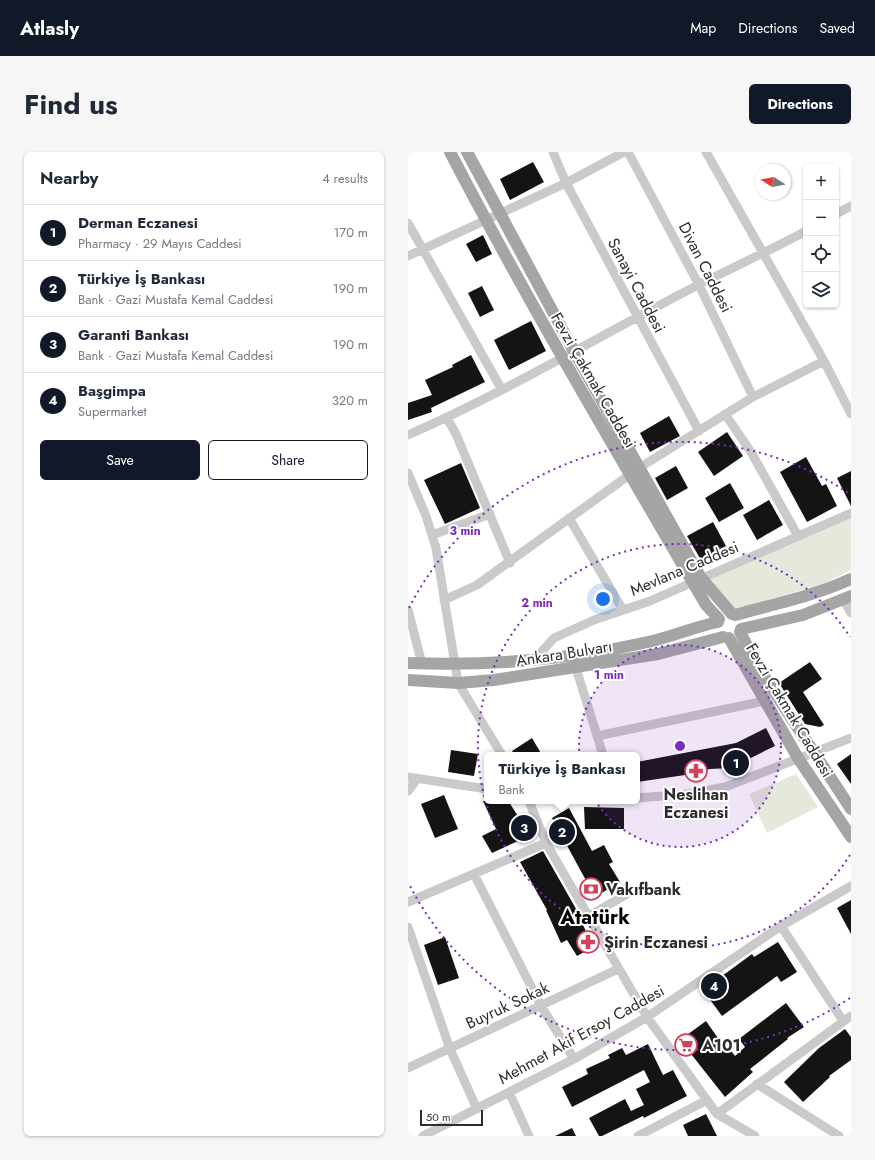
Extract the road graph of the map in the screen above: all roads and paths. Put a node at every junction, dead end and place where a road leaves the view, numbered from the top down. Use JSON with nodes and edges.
{"nodes":[{"id":1,"x":450,"y":152,"type":"edge"},
{"id":2,"x":466,"y":152,"type":"edge"},
{"id":3,"x":553,"y":152,"type":"edge"},
{"id":4,"x":624,"y":152,"type":"edge"},
{"id":5,"x":628,"y":152,"type":"edge"},
{"id":6,"x":706,"y":152,"type":"edge"},
{"id":7,"x":566,"y":183,"type":"junction"},
{"id":8,"x":851,"y":206,"type":"edge"},
{"id":9,"x":839,"y":212,"type":"edge"},
{"id":10,"x":500,"y":214,"type":"junction"},
{"id":11,"x":486,"y":220,"type":"junction"},
{"id":12,"x":408,"y":223,"type":"edge"},
{"id":13,"x":803,"y":233,"type":"edge"},
{"id":14,"x":422,"y":250,"type":"junction"},
{"id":15,"x":764,"y":254,"type":"junction"},
{"id":16,"x":408,"y":256,"type":"edge"},
{"id":17,"x":699,"y":285,"type":"junction"},
{"id":18,"x":638,"y":318,"type":"junction"},
{"id":19,"x":575,"y":352,"type":"junction"},
{"id":20,"x":563,"y":359,"type":"junction"},
{"id":21,"x":824,"y":361,"type":"junction"},
{"id":22,"x":502,"y":390,"type":"junction"},
{"id":23,"x":753,"y":397,"type":"junction"},
{"id":24,"x":725,"y":414,"type":"junction"},
{"id":25,"x":851,"y":414,"type":"edge"},
{"id":26,"x":448,"y":418,"type":"junction"},
{"id":27,"x":699,"y":431,"type":"junction"},
{"id":28,"x":408,"y":435,"type":"edge"},
{"id":29,"x":634,"y":471,"type":"junction"},
{"id":30,"x":408,"y":473,"type":"edge"},
{"id":31,"x":851,"y":513,"type":"edge"},
{"id":32,"x":490,"y":514,"type":"junction"},
{"id":33,"x":569,"y":518,"type":"junction"},
{"id":34,"x":432,"y":535,"type":"junction"},
{"id":35,"x":798,"y":536,"type":"junction"},
{"id":36,"x":510,"y":563,"type":"junction"},
{"id":37,"x":851,"y":579,"type":"edge"},
{"id":38,"x":697,"y":580,"type":"junction"},
{"id":39,"x":847,"y":597,"type":"edge"},
{"id":40,"x":444,"y":600,"type":"junction"},
{"id":41,"x":623,"y":610,"type":"junction"},
{"id":42,"x":851,"y":613,"type":"edge"},
{"id":43,"x":734,"y":614,"type":"junction"},
{"id":44,"x":409,"y":615,"type":"edge"},
{"id":45,"x":719,"y":620,"type":"junction"},
{"id":46,"x":734,"y":634,"type":"junction"},
{"id":47,"x":535,"y":659,"type":"junction"},
{"id":48,"x":408,"y":663,"type":"edge"},
{"id":49,"x":422,"y":664,"type":"junction"},
{"id":50,"x":455,"y":664,"type":"junction"},
{"id":51,"x":576,"y":668,"type":"junction"},
{"id":52,"x":408,"y":680,"type":"edge"},
{"id":53,"x":458,"y":683,"type":"junction"},
{"id":54,"x":765,"y":701,"type":"junction"},
{"id":55,"x":597,"y":736,"type":"junction"},
{"id":56,"x":851,"y":738,"type":"edge"},
{"id":57,"x":500,"y":752,"type":"edge"},
{"id":58,"x":603,"y":752,"type":"edge"},
{"id":59,"x":813,"y":752,"type":"junction"},
{"id":60,"x":798,"y":758,"type":"junction"},
{"id":61,"x":412,"y":778,"type":"edge"},
{"id":62,"x":484,"y":789,"type":"edge"},
{"id":63,"x":408,"y":791,"type":"edge"},
{"id":64,"x":640,"y":798,"type":"edge"},
{"id":65,"x":530,"y":804,"type":"edge"},
{"id":66,"x":851,"y":809,"type":"edge"},
{"id":67,"x":851,"y":837,"type":"edge"},
{"id":68,"x":546,"y":843,"type":"junction"},
{"id":69,"x":474,"y":874,"type":"junction"},
{"id":70,"x":851,"y":886,"type":"edge"},
{"id":71,"x":627,"y":894,"type":"dead end"},
{"id":72,"x":408,"y":902,"type":"edge"},
{"id":73,"x":589,"y":916,"type":"junction"},
{"id":74,"x":781,"y":926,"type":"junction"},
{"id":75,"x":408,"y":927,"type":"edge"},
{"id":76,"x":618,"y":969,"type":"junction"},
{"id":77,"x":541,"y":1006,"type":"junction"},
{"id":78,"x":647,"y":1017,"type":"junction"},
{"id":79,"x":847,"y":1019,"type":"edge"},
{"id":80,"x":450,"y":1048,"type":"junction"},
{"id":81,"x":574,"y":1059,"type":"junction"},
{"id":82,"x":408,"y":1068,"type":"edge"},
{"id":83,"x":757,"y":1084,"type":"junction"},
{"id":84,"x":509,"y":1092,"type":"junction"},
{"id":85,"x":707,"y":1100,"type":"junction"},
{"id":86,"x":477,"y":1108,"type":"junction"},
{"id":87,"x":717,"y":1114,"type":"junction"},
{"id":88,"x":423,"y":1136,"type":"edge"},
{"id":89,"x":529,"y":1136,"type":"edge"},
{"id":90,"x":638,"y":1136,"type":"edge"},
{"id":91,"x":755,"y":1136,"type":"edge"},
{"id":92,"x":839,"y":1136,"type":"edge"}],
"edges":[{"from":1,"to":11,"type":"main road","name":"Fevzi Çakmak Caddesi"},
{"from":2,"to":10,"type":"main road","name":"Fevzi Çakmak Caddesi"},
{"from":3,"to":7,"type":"street","name":"Sanayi Caddesi"},
{"from":4,"to":7,"type":"street"},
{"from":5,"to":17,"type":"street","name":"Divan Caddesi"},
{"from":6,"to":15,"type":"street"},
{"from":7,"to":10,"type":"street"},
{"from":7,"to":18,"type":"street","name":"Sanayi Caddesi"},
{"from":8,"to":9,"type":"street"},
{"from":10,"to":11,"type":"street"},
{"from":10,"to":19,"type":"main road","name":"Fevzi Çakmak Caddesi"},
{"from":11,"to":14,"type":"street"},
{"from":11,"to":20,"type":"main road","name":"Fevzi Çakmak Caddesi"},
{"from":12,"to":14,"type":"street"},
{"from":13,"to":15,"type":"street"},
{"from":14,"to":16,"type":"street"},
{"from":14,"to":22,"type":"street"},
{"from":15,"to":17,"type":"street"},
{"from":15,"to":21,"type":"street"},
{"from":17,"to":18,"type":"street"},
{"from":17,"to":23,"type":"street","name":"Divan Caddesi"},
{"from":18,"to":19,"type":"street"},
{"from":18,"to":27,"type":"street","name":"Sanayi Caddesi"},
{"from":19,"to":20,"type":"street"},
{"from":19,"to":29,"type":"main road","name":"Fevzi Çakmak Caddesi"},
{"from":20,"to":22,"type":"street"},
{"from":20,"to":29,"type":"main road","name":"Fevzi Çakmak Caddesi"},
{"from":21,"to":23,"type":"street"},
{"from":21,"to":25,"type":"street"},
{"from":22,"to":26,"type":"street"},
{"from":23,"to":24,"type":"street"},
{"from":24,"to":27,"type":"street"},
{"from":24,"to":35,"type":"street"},
{"from":26,"to":28,"type":"street"},
{"from":26,"to":32,"type":"street"},
{"from":27,"to":29,"type":"street"},
{"from":29,"to":33,"type":"street"},
{"from":29,"to":38,"type":"main road","name":"Fevzi Çakmak Caddesi"},
{"from":30,"to":34,"type":"street"},
{"from":31,"to":35,"type":"street","name":"Mevlana Caddesi"},
{"from":32,"to":34,"type":"street"},
{"from":32,"to":36,"type":"street"},
{"from":33,"to":36,"type":"street"},
{"from":33,"to":41,"type":"street"},
{"from":34,"to":40,"type":"street"},
{"from":35,"to":38,"type":"street","name":"Mevlana Caddesi"},
{"from":36,"to":40,"type":"street"},
{"from":37,"to":43,"type":"main road"},
{"from":38,"to":41,"type":"street","name":"Mevlana Caddesi"},
{"from":38,"to":43,"type":"main road","name":"Fevzi Çakmak Caddesi"},
{"from":38,"to":45,"type":"main road","name":"Fevzi Çakmak Caddesi"},
{"from":39,"to":42,"type":"street"},
{"from":39,"to":46,"type":"main road","name":"Ankara Bulvarı"},
{"from":40,"to":50,"type":"street"},
{"from":41,"to":47,"type":"street","name":"Mevlana Caddesi"},
{"from":43,"to":45,"type":"main road"},
{"from":43,"to":46,"type":"main road"},
{"from":44,"to":49,"type":"street"},
{"from":45,"to":46,"type":"main road"},
{"from":45,"to":47,"type":"main road","name":"Ankara Bulvarı"},
{"from":46,"to":51,"type":"main road","name":"Ankara Bulvarı"},
{"from":46,"to":54,"type":"main road","name":"Fevzi Çakmak Caddesi"},
{"from":46,"to":59,"type":"main road","name":"Fevzi Çakmak Caddesi"},
{"from":47,"to":50,"type":"main road","name":"Ankara Bulvarı"},
{"from":48,"to":49,"type":"main road","name":"Ankara Bulvarı"},
{"from":49,"to":50,"type":"main road","name":"Ankara Bulvarı"},
{"from":50,"to":53,"type":"street"},
{"from":51,"to":53,"type":"main road","name":"Ankara Bulvarı"},
{"from":51,"to":55,"type":"street"},
{"from":52,"to":53,"type":"main road","name":"Ankara Bulvarı"},
{"from":53,"to":57,"type":"street"},
{"from":54,"to":55,"type":"street"},
{"from":54,"to":60,"type":"main road","name":"Fevzi Çakmak Caddesi"},
{"from":55,"to":58,"type":"street"},
{"from":56,"to":59,"type":"street"},
{"from":59,"to":60,"type":"street"},
{"from":59,"to":66,"type":"main road","name":"Fevzi Çakmak Caddesi"},
{"from":60,"to":64,"type":"street"},
{"from":60,"to":67,"type":"main road","name":"Fevzi Çakmak Caddesi"},
{"from":61,"to":62,"type":"street"},
{"from":61,"to":63,"type":"street"},
{"from":65,"to":68,"type":"street"},
{"from":68,"to":69,"type":"street"},
{"from":68,"to":73,"type":"street"},
{"from":69,"to":72,"type":"street"},
{"from":69,"to":77,"type":"street"},
{"from":70,"to":74,"type":"street","name":"Mehmet Akif Ersoy Caddesi"},
{"from":71,"to":73,"type":"street"},
{"from":73,"to":76,"type":"street"},
{"from":74,"to":78,"type":"street","name":"Mehmet Akif Ersoy Caddesi"},
{"from":74,"to":79,"type":"street"},
{"from":75,"to":80,"type":"street"},
{"from":76,"to":77,"type":"street","name":"Buyruk Sokak"},
{"from":76,"to":78,"type":"street"},
{"from":77,"to":80,"type":"street","name":"Buyruk Sokak"},
{"from":77,"to":81,"type":"street"},
{"from":78,"to":81,"type":"street","name":"Mehmet Akif Ersoy Caddesi"},
{"from":78,"to":85,"type":"street"},
{"from":79,"to":83,"type":"street"},
{"from":80,"to":82,"type":"street","name":"Buyruk Sokak"},
{"from":80,"to":86,"type":"street"},
{"from":81,"to":84,"type":"street","name":"Mehmet Akif Ersoy Caddesi"},
{"from":83,"to":87,"type":"street"},
{"from":83,"to":92,"type":"street"},
{"from":84,"to":86,"type":"street","name":"Mehmet Akif Ersoy Caddesi"},
{"from":84,"to":89,"type":"street"},
{"from":85,"to":87,"type":"street"},
{"from":85,"to":90,"type":"street"},
{"from":86,"to":88,"type":"street","name":"Mehmet Akif Ersoy Caddesi"},
{"from":87,"to":91,"type":"street"}]}
